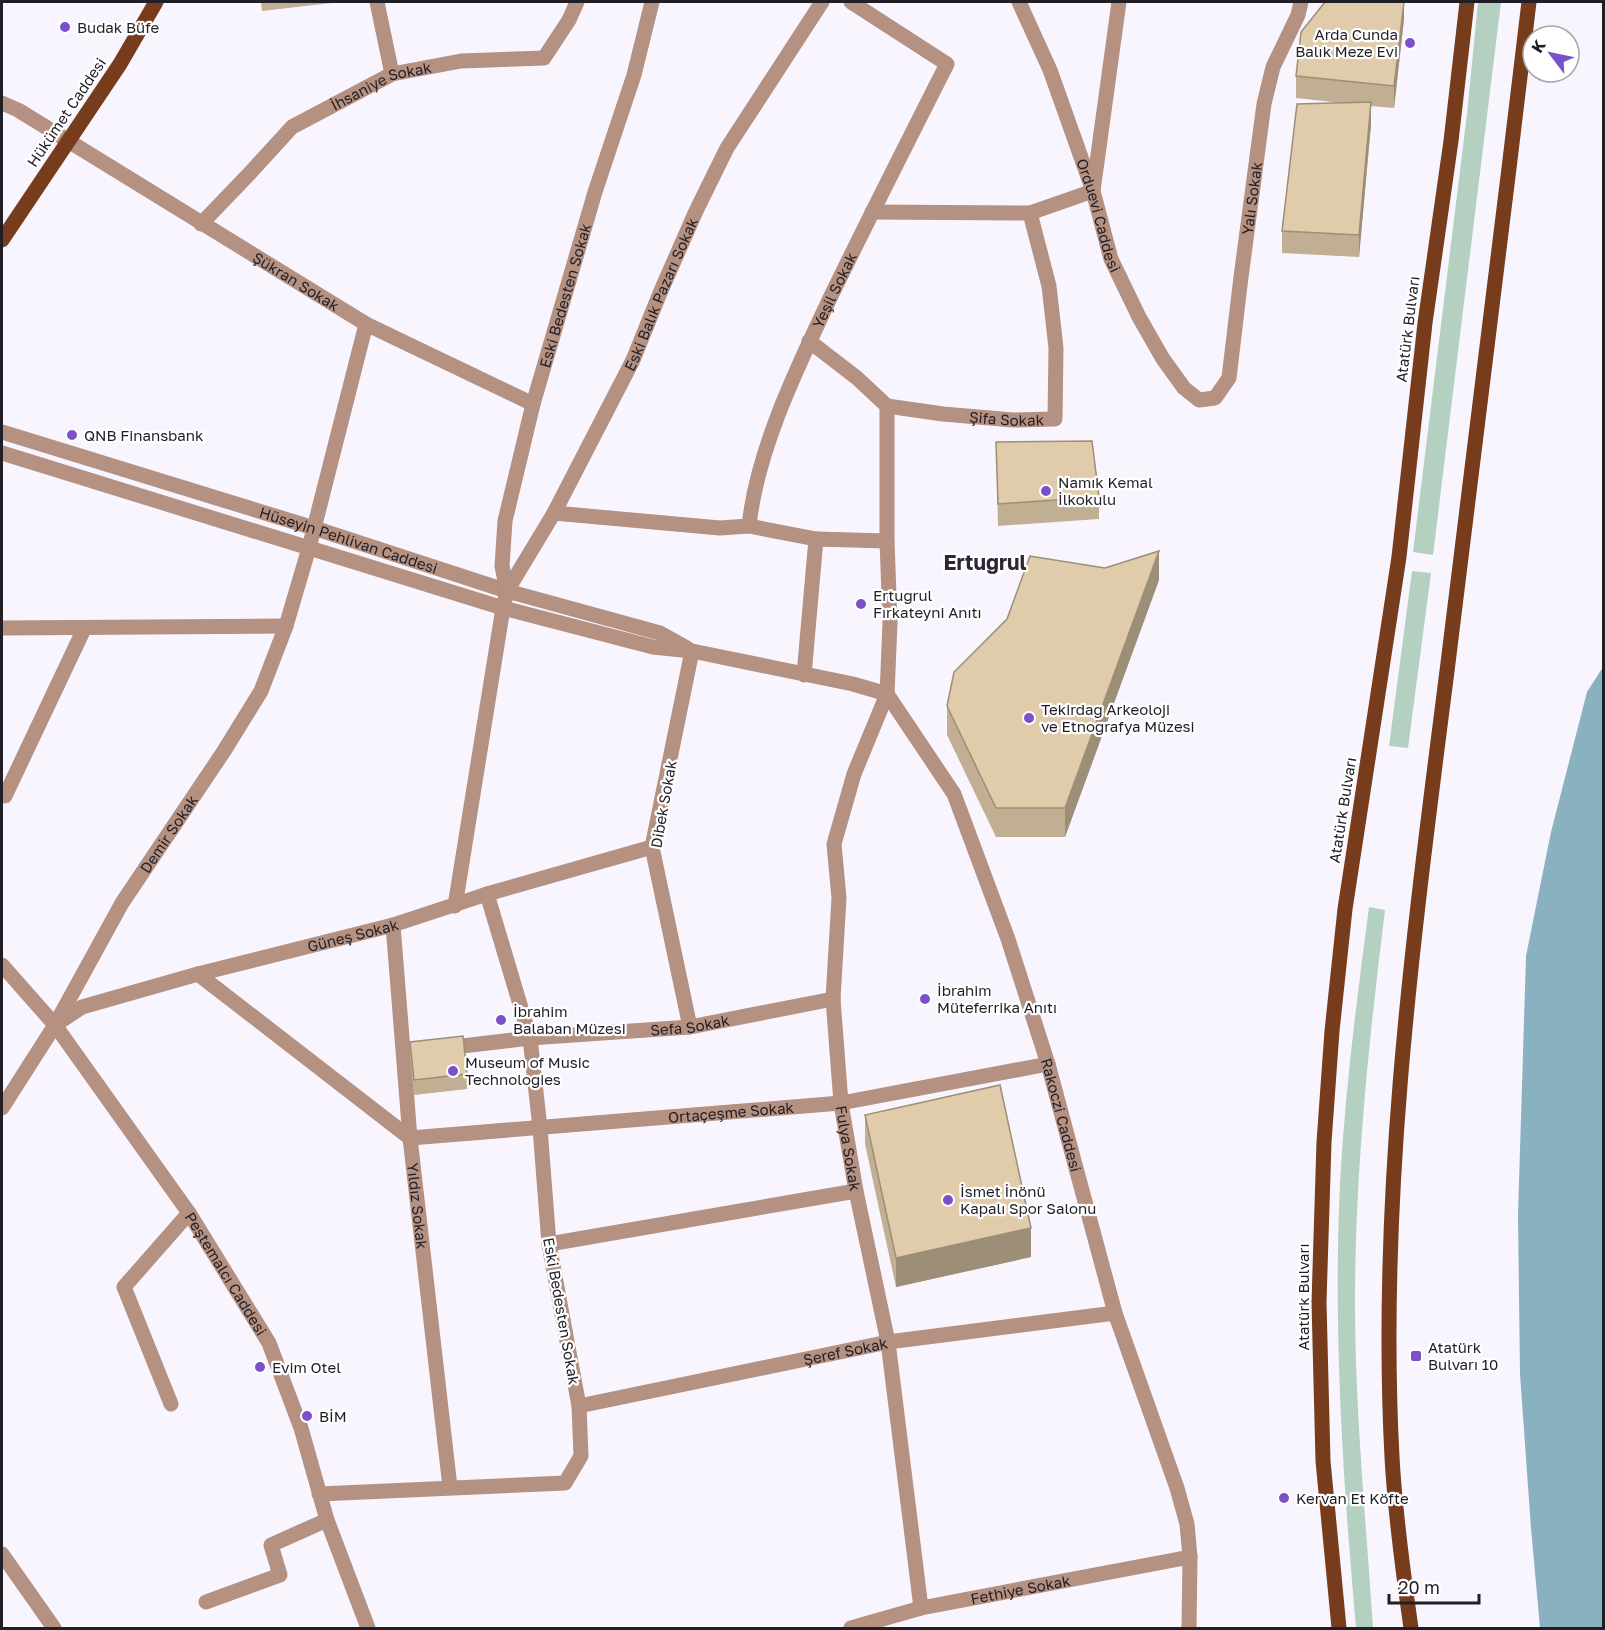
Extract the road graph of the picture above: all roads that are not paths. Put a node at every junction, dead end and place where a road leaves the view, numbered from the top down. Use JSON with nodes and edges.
{"nodes":[{"id":1,"x":156,"y":2,"type":"edge"},
{"id":2,"x":377,"y":2,"type":"edge"},
{"id":3,"x":577,"y":2,"type":"edge"},
{"id":4,"x":652,"y":2,"type":"edge"},
{"id":5,"x":822,"y":2,"type":"edge"},
{"id":6,"x":851,"y":2,"type":"edge"},
{"id":7,"x":1019,"y":2,"type":"edge"},
{"id":8,"x":1119,"y":2,"type":"edge"},
{"id":9,"x":1301,"y":2,"type":"edge"},
{"id":10,"x":1467,"y":2,"type":"edge"},
{"id":11,"x":1529,"y":2,"type":"edge"},
{"id":12,"x":392,"y":74,"type":"junction"},
{"id":13,"x":2,"y":103,"type":"edge"},
{"id":14,"x":68,"y":142,"type":"junction"},
{"id":15,"x":1093,"y":191,"type":"junction"},
{"id":16,"x":872,"y":212,"type":"junction"},
{"id":17,"x":1030,"y":213,"type":"junction"},
{"id":18,"x":201,"y":224,"type":"junction"},
{"id":19,"x":2,"y":240,"type":"edge"},
{"id":20,"x":366,"y":324,"type":"junction"},
{"id":21,"x":809,"y":341,"type":"junction"},
{"id":22,"x":1215,"y":398,"type":"joint"},
{"id":23,"x":533,"y":404,"type":"junction"},
{"id":24,"x":887,"y":406,"type":"junction"},
{"id":25,"x":2,"y":432,"type":"edge"},
{"id":26,"x":2,"y":453,"type":"edge"},
{"id":27,"x":554,"y":513,"type":"junction"},
{"id":28,"x":748,"y":526,"type":"junction"},
{"id":29,"x":314,"y":528,"type":"junction"},
{"id":30,"x":816,"y":539,"type":"junction"},
{"id":31,"x":887,"y":541,"type":"junction"},
{"id":32,"x":309,"y":548,"type":"junction"},
{"id":33,"x":507,"y":591,"type":"junction"},
{"id":34,"x":503,"y":608,"type":"junction"},
{"id":35,"x":286,"y":626,"type":"junction"},
{"id":36,"x":2,"y":628,"type":"edge"},
{"id":37,"x":84,"y":629,"type":"junction"},
{"id":38,"x":692,"y":651,"type":"junction"},
{"id":39,"x":804,"y":675,"type":"junction"},
{"id":40,"x":887,"y":693,"type":"junction"},
{"id":41,"x":5,"y":796,"type":"dead end"},
{"id":42,"x":652,"y":847,"type":"junction"},
{"id":43,"x":487,"y":894,"type":"junction"},
{"id":44,"x":455,"y":906,"type":"junction"},
{"id":45,"x":393,"y":925,"type":"junction"},
{"id":46,"x":2,"y":965,"type":"edge"},
{"id":47,"x":198,"y":974,"type":"junction"},
{"id":48,"x":832,"y":999,"type":"junction"},
{"id":49,"x":55,"y":1025,"type":"junction"},
{"id":50,"x":690,"y":1027,"type":"junction"},
{"id":51,"x":530,"y":1038,"type":"junction"},
{"id":52,"x":415,"y":1052,"type":"junction"},
{"id":53,"x":1048,"y":1064,"type":"junction"},
{"id":54,"x":841,"y":1103,"type":"junction"},
{"id":55,"x":2,"y":1108,"type":"edge"},
{"id":56,"x":540,"y":1128,"type":"junction"},
{"id":57,"x":410,"y":1138,"type":"junction"},
{"id":58,"x":856,"y":1191,"type":"junction"},
{"id":59,"x":189,"y":1213,"type":"junction"},
{"id":60,"x":549,"y":1244,"type":"junction"},
{"id":61,"x":1115,"y":1313,"type":"junction"},
{"id":62,"x":888,"y":1342,"type":"junction"},
{"id":63,"x":171,"y":1404,"type":"dead end"},
{"id":64,"x":579,"y":1406,"type":"junction"},
{"id":65,"x":450,"y":1487,"type":"junction"},
{"id":66,"x":319,"y":1494,"type":"junction"},
{"id":67,"x":327,"y":1520,"type":"junction"},
{"id":68,"x":2,"y":1554,"type":"edge"},
{"id":69,"x":1190,"y":1557,"type":"junction"},
{"id":70,"x":206,"y":1602,"type":"dead end"},
{"id":71,"x":921,"y":1608,"type":"junction"},
{"id":72,"x":868,"y":1626,"type":"edge"},
{"id":73,"x":54,"y":1629,"type":"edge"},
{"id":74,"x":368,"y":1629,"type":"edge"},
{"id":75,"x":851,"y":1629,"type":"edge"},
{"id":76,"x":1189,"y":1629,"type":"edge"},
{"id":77,"x":1339,"y":1629,"type":"edge"},
{"id":78,"x":1411,"y":1629,"type":"edge"}],
"edges":[{"from":1,"to":14,"type":"main road","name":"Hükümet Caddesi"},
{"from":2,"to":12,"type":"street"},
{"from":3,"to":12,"type":"street","name":"İhsaniye Sokak"},
{"from":4,"to":23,"type":"street","name":"Eski Bedesten Sokak"},
{"from":5,"to":27,"type":"street","name":"Eski Balık Pazarı Sokak"},
{"from":6,"to":16,"type":"street","name":"Yeşil Sokak"},
{"from":7,"to":15,"type":"street","name":"Orduevi Caddesi"},
{"from":8,"to":15,"type":"street"},
{"from":9,"to":22,"type":"street","name":"Yalı Sokak"},
{"from":10,"to":77,"type":"main road","name":"Atatürk Bulvarı"},
{"from":11,"to":78,"type":"main road"},
{"from":12,"to":18,"type":"street","name":"İhsaniye Sokak"},
{"from":13,"to":14,"type":"street","name":"Şükran Sokak"},
{"from":14,"to":18,"type":"street","name":"Şükran Sokak"},
{"from":14,"to":19,"type":"main road","name":"Hükümet Caddesi"},
{"from":15,"to":17,"type":"street"},
{"from":15,"to":22,"type":"street","name":"Orduevi Caddesi"},
{"from":16,"to":17,"type":"street"},
{"from":16,"to":21,"type":"street","name":"Yeşil Sokak"},
{"from":17,"to":24,"type":"street","name":"Şifa Sokak"},
{"from":18,"to":20,"type":"street","name":"Şükran Sokak"},
{"from":20,"to":23,"type":"street","name":"Şükran Sokak"},
{"from":20,"to":29,"type":"street"},
{"from":21,"to":24,"type":"street"},
{"from":21,"to":28,"type":"street","name":"Yeşil Sokak"},
{"from":23,"to":33,"type":"street","name":"Eski Bedesten Sokak"},
{"from":24,"to":31,"type":"street","name":"Fulya Sokak"},
{"from":25,"to":29,"type":"street","name":"Hüseyin Pehlivan Caddesi"},
{"from":26,"to":32,"type":"street","name":"Hüseyin Pehlivan Caddesi"},
{"from":27,"to":28,"type":"street"},
{"from":27,"to":33,"type":"street","name":"Eski Balık Pazarı Sokak"},
{"from":28,"to":30,"type":"street"},
{"from":29,"to":32,"type":"street","name":"Demir Sokak"},
{"from":29,"to":33,"type":"street","name":"Hüseyin Pehlivan Caddesi"},
{"from":30,"to":31,"type":"street"},
{"from":30,"to":39,"type":"street"},
{"from":31,"to":40,"type":"street","name":"Fulya Sokak"},
{"from":32,"to":34,"type":"street","name":"Hüseyin Pehlivan Caddesi"},
{"from":32,"to":35,"type":"street","name":"Demir Sokak"},
{"from":33,"to":34,"type":"street"},
{"from":33,"to":38,"type":"street","name":"Hüseyin Pehlivan Caddesi"},
{"from":34,"to":38,"type":"street","name":"Hüseyin Pehlivan Caddesi"},
{"from":34,"to":44,"type":"street"},
{"from":35,"to":37,"type":"street"},
{"from":35,"to":49,"type":"street","name":"Demir Sokak"},
{"from":36,"to":37,"type":"street"},
{"from":37,"to":41,"type":"street"},
{"from":38,"to":39,"type":"street","name":"Hüseyin Pehlivan Caddesi"},
{"from":38,"to":42,"type":"street","name":"Dibek Sokak"},
{"from":39,"to":40,"type":"street","name":"Hüseyin Pehlivan Caddesi"},
{"from":40,"to":48,"type":"street","name":"Fulya Sokak"},
{"from":40,"to":53,"type":"street","name":"Rakoczi Caddesi"},
{"from":42,"to":43,"type":"street","name":"Güneş Sokak"},
{"from":42,"to":50,"type":"street","name":"Dibek Sokak"},
{"from":43,"to":44,"type":"street","name":"Güneş Sokak"},
{"from":43,"to":51,"type":"street","name":"Eski Bedesten Sokak"},
{"from":44,"to":45,"type":"street","name":"Güneş Sokak"},
{"from":45,"to":47,"type":"street","name":"Güneş Sokak"},
{"from":45,"to":52,"type":"street","name":"Yıldız Sokak"},
{"from":46,"to":49,"type":"street","name":"Peştemalcı Caddesi"},
{"from":47,"to":49,"type":"street","name":"Güneş Sokak"},
{"from":47,"to":57,"type":"street"},
{"from":48,"to":50,"type":"street","name":"Sefa Sokak"},
{"from":48,"to":54,"type":"street","name":"Fulya Sokak"},
{"from":49,"to":55,"type":"street","name":"Demir Sokak"},
{"from":49,"to":59,"type":"street","name":"Peştemalcı Caddesi"},
{"from":50,"to":51,"type":"street","name":"Sefa Sokak"},
{"from":51,"to":52,"type":"street","name":"Sefa Sokak"},
{"from":51,"to":56,"type":"street","name":"Eski Bedesten Sokak"},
{"from":52,"to":57,"type":"street","name":"Yıldız Sokak"},
{"from":53,"to":54,"type":"street","name":"Ortaçeşme Sokak"},
{"from":53,"to":61,"type":"street","name":"Rakoczi Caddesi"},
{"from":54,"to":56,"type":"street","name":"Ortaçeşme Sokak"},
{"from":54,"to":58,"type":"street","name":"Fulya Sokak"},
{"from":56,"to":57,"type":"street","name":"Ortaçeşme Sokak"},
{"from":56,"to":60,"type":"street","name":"Eski Bedesten Sokak"},
{"from":57,"to":65,"type":"street","name":"Yıldız Sokak"},
{"from":58,"to":60,"type":"street"},
{"from":58,"to":62,"type":"street","name":"Fulya Sokak"},
{"from":59,"to":63,"type":"street"},
{"from":59,"to":66,"type":"street","name":"Peştemalcı Caddesi"},
{"from":60,"to":64,"type":"street","name":"Eski Bedesten Sokak"},
{"from":61,"to":62,"type":"street","name":"Şeref Sokak"},
{"from":61,"to":69,"type":"street","name":"Rakoczi Caddesi"},
{"from":62,"to":64,"type":"street","name":"Şeref Sokak"},
{"from":62,"to":71,"type":"street","name":"Fulya Sokak"},
{"from":64,"to":65,"type":"street","name":"Eski Bedesten Sokak"},
{"from":65,"to":66,"type":"street","name":"Eski Bedesten Sokak"},
{"from":66,"to":67,"type":"street","name":"Peştemalcı Caddesi"},
{"from":67,"to":70,"type":"street"},
{"from":67,"to":74,"type":"street","name":"Peştemalcı Caddesi"},
{"from":68,"to":73,"type":"street"},
{"from":69,"to":71,"type":"street","name":"Fethiye Sokak"},
{"from":69,"to":76,"type":"street","name":"Rakoczi Caddesi"},
{"from":71,"to":72,"type":"street","name":"Fethiye Sokak"},
{"from":72,"to":75,"type":"street","name":"Fethiye Sokak"}]}
